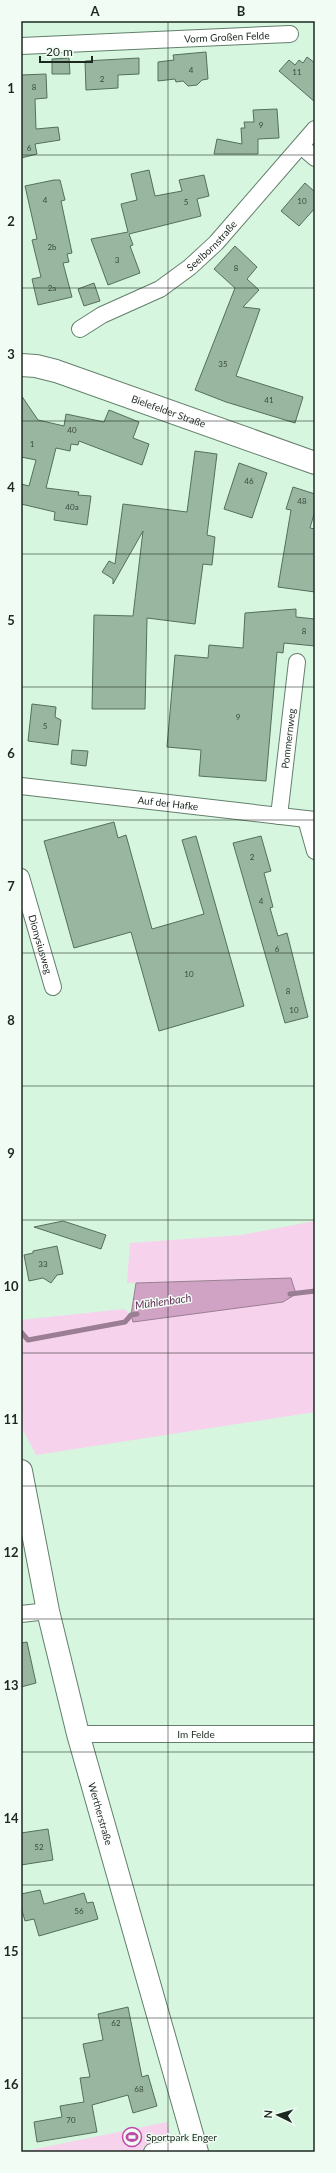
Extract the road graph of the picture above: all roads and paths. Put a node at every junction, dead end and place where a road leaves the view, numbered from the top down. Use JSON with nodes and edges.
{"nodes":[{"id":1,"x":290,"y":34,"type":"dead end"},
{"id":2,"x":21,"y":46,"type":"edge"},
{"id":3,"x":315,"y":129,"type":"edge"},
{"id":4,"x":302,"y":146,"type":"junction"},
{"id":5,"x":315,"y":158,"type":"edge"},
{"id":6,"x":80,"y":329,"type":"dead end"},
{"id":7,"x":21,"y":364,"type":"edge"},
{"id":8,"x":315,"y":463,"type":"edge"},
{"id":9,"x":296,"y":662,"type":"dead end"},
{"id":10,"x":21,"y":786,"type":"edge"},
{"id":11,"x":279,"y":816,"type":"junction"},
{"id":12,"x":311,"y":820,"type":"edge"},
{"id":13,"x":315,"y":851,"type":"edge"},
{"id":14,"x":21,"y":877,"type":"edge"},
{"id":15,"x":53,"y":987,"type":"dead end"},
{"id":16,"x":21,"y":1471,"type":"edge"},
{"id":17,"x":48,"y":1611,"type":"junction"},
{"id":18,"x":21,"y":1614,"type":"edge"},
{"id":19,"x":78,"y":1734,"type":"junction"},
{"id":20,"x":315,"y":1734,"type":"edge"},
{"id":21,"x":196,"y":2148,"type":"edge"},
{"id":22,"x":152,"y":2152,"type":"edge"}],
"edges":[{"from":1,"to":2,"type":"street","name":"Vorm Großen Felde"},
{"from":3,"to":4,"type":"street","name":"Seelbornstraße"},
{"from":4,"to":5,"type":"street"},
{"from":4,"to":6,"type":"street","name":"Seelbornstraße"},
{"from":7,"to":8,"type":"main road","name":"Bielefelder Straße"},
{"from":9,"to":11,"type":"street","name":"Pommernweg"},
{"from":10,"to":11,"type":"street","name":"Auf der Hafke"},
{"from":11,"to":12,"type":"street","name":"Auf der Hafke"},
{"from":12,"to":13,"type":"street"},
{"from":14,"to":15,"type":"street","name":"Dionysiusweg"},
{"from":16,"to":17,"type":"main road","name":"Wertherstraße"},
{"from":17,"to":18,"type":"street"},
{"from":17,"to":19,"type":"main road","name":"Wertherstraße"},
{"from":19,"to":20,"type":"street","name":"Im Felde"},
{"from":19,"to":21,"type":"main road","name":"Wertherstraße"},
{"from":21,"to":22,"type":"street"}]}
